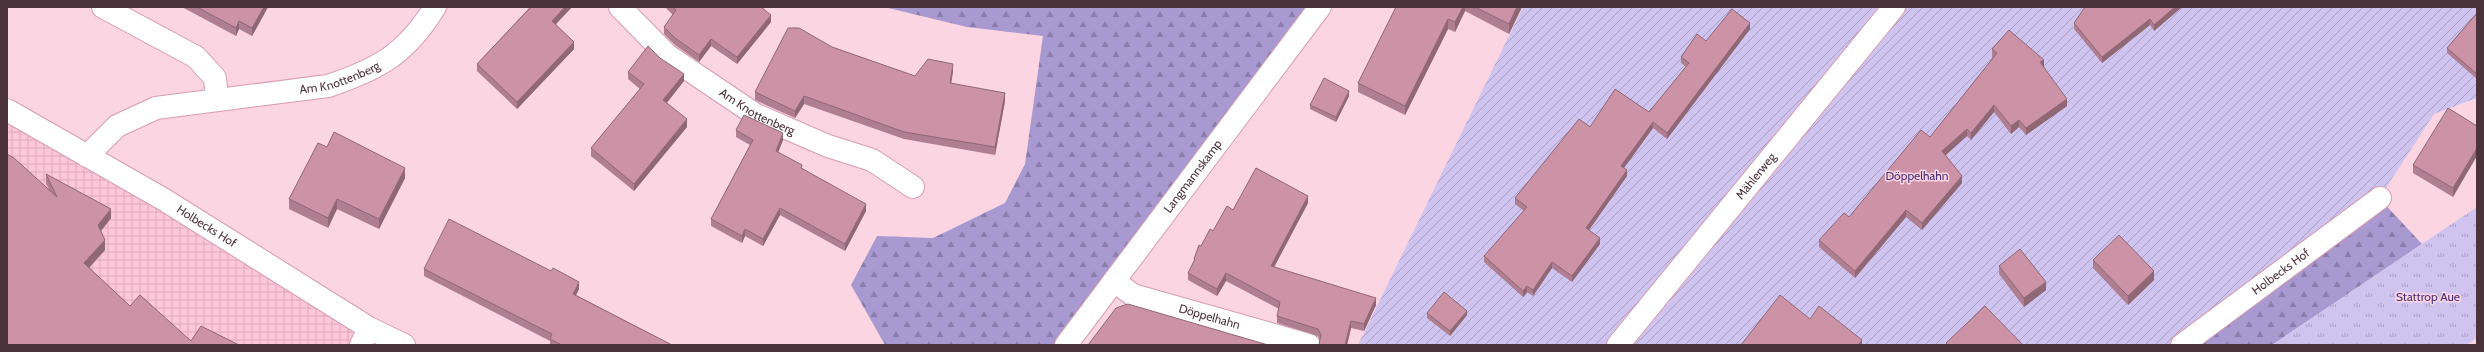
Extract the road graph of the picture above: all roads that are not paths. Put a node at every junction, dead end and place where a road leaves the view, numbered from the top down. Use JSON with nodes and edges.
{"nodes":[{"id":1,"x":103,"y":7,"type":"edge"},
{"id":2,"x":435,"y":7,"type":"edge"},
{"id":3,"x":620,"y":7,"type":"edge"},
{"id":4,"x":1320,"y":7,"type":"edge"},
{"id":5,"x":1894,"y":7,"type":"edge"},
{"id":6,"x":218,"y":100,"type":"junction"},
{"id":7,"x":7,"y":110,"type":"edge"},
{"id":8,"x":87,"y":156,"type":"junction"},
{"id":9,"x":913,"y":187,"type":"dead end"},
{"id":10,"x":2380,"y":198,"type":"dead end"},
{"id":11,"x":1114,"y":281,"type":"junction"},
{"id":12,"x":365,"y":336,"type":"edge"},
{"id":13,"x":404,"y":345,"type":"edge"},
{"id":14,"x":1066,"y":345,"type":"edge"},
{"id":15,"x":1309,"y":345,"type":"edge"},
{"id":16,"x":1618,"y":345,"type":"edge"},
{"id":17,"x":2182,"y":345,"type":"edge"}],
"edges":[{"from":1,"to":6,"type":"street"},
{"from":2,"to":6,"type":"street","name":"Am Knottenberg"},
{"from":3,"to":9,"type":"street","name":"Am Knottenberg"},
{"from":4,"to":11,"type":"street","name":"Langmannskamp"},
{"from":5,"to":16,"type":"street","name":"Mählerweg"},
{"from":6,"to":8,"type":"street","name":"Am Knottenberg"},
{"from":7,"to":8,"type":"street","name":"Holbecks Hof"},
{"from":8,"to":12,"type":"street","name":"Holbecks Hof"},
{"from":10,"to":17,"type":"street","name":"Holbecks Hof"},
{"from":11,"to":14,"type":"street","name":"Langmannskamp"},
{"from":11,"to":15,"type":"street","name":"Döppelhahn"},
{"from":12,"to":13,"type":"street","name":"Holbecks Hof"}]}
